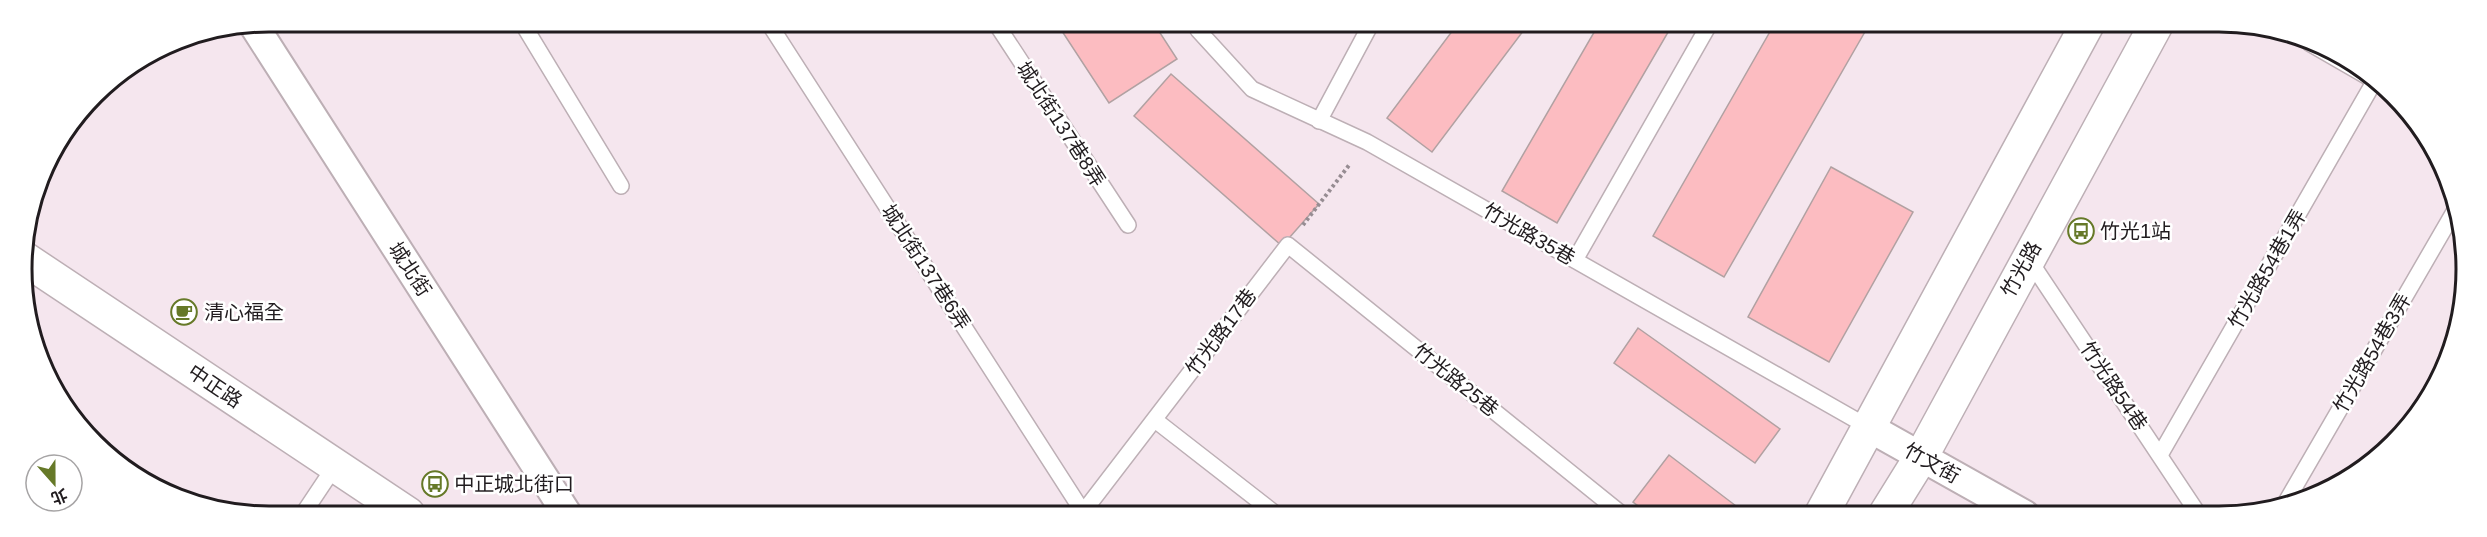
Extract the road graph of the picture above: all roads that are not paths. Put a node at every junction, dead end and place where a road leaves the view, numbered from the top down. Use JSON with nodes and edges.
{"nodes":[{"id":1,"x":258,"y":32,"type":"edge"},
{"id":2,"x":528,"y":32,"type":"edge"},
{"id":3,"x":775,"y":32,"type":"edge"},
{"id":4,"x":1002,"y":32,"type":"edge"},
{"id":5,"x":1200,"y":32,"type":"edge"},
{"id":6,"x":1367,"y":32,"type":"edge"},
{"id":7,"x":1704,"y":32,"type":"edge"},
{"id":8,"x":2083,"y":32,"type":"edge"},
{"id":9,"x":2152,"y":32,"type":"edge"},
{"id":10,"x":2371,"y":87,"type":"edge"},
{"id":11,"x":1319,"y":122,"type":"junction"},
{"id":12,"x":621,"y":186,"type":"dead end"},
{"id":13,"x":2450,"y":219,"type":"edge"},
{"id":14,"x":1128,"y":225,"type":"dead end"},
{"id":15,"x":1288,"y":245,"type":"joint"},
{"id":16,"x":2028,"y":257,"type":"junction"},
{"id":17,"x":1575,"y":260,"type":"junction"},
{"id":18,"x":32,"y":264,"type":"edge"},
{"id":19,"x":1155,"y":420,"type":"junction"},
{"id":20,"x":1870,"y":428,"type":"junction"},
{"id":21,"x":2160,"y":455,"type":"junction"},
{"id":22,"x":1921,"y":457,"type":"junction"},
{"id":23,"x":335,"y":466,"type":"junction"},
{"id":24,"x":2291,"y":494,"type":"edge"},
{"id":25,"x":308,"y":506,"type":"edge"},
{"id":26,"x":396,"y":506,"type":"edge"},
{"id":27,"x":562,"y":506,"type":"edge"},
{"id":28,"x":1078,"y":506,"type":"edge"},
{"id":29,"x":1087,"y":506,"type":"edge"},
{"id":30,"x":1265,"y":506,"type":"edge"},
{"id":31,"x":1612,"y":506,"type":"edge"},
{"id":32,"x":1826,"y":506,"type":"edge"},
{"id":33,"x":1891,"y":506,"type":"edge"},
{"id":34,"x":2009,"y":506,"type":"edge"},
{"id":35,"x":2193,"y":506,"type":"edge"}],
"edges":[{"from":1,"to":27,"type":"street","name":"城北街"},
{"from":2,"to":12,"type":"lane"},
{"from":3,"to":28,"type":"lane","name":"城北街137巷6弄"},
{"from":4,"to":14,"type":"lane","name":"城北街137巷8弄"},
{"from":5,"to":11,"type":"lane","name":"竹光路35巷"},
{"from":6,"to":11,"type":"lane"},
{"from":7,"to":17,"type":"lane"},
{"from":8,"to":20,"type":"street"},
{"from":9,"to":16,"type":"street","name":"竹光路"},
{"from":10,"to":21,"type":"lane","name":"竹光路54巷1弄"},
{"from":11,"to":17,"type":"lane","name":"竹光路35巷"},
{"from":13,"to":24,"type":"lane","name":"竹光路54巷3弄"},
{"from":15,"to":19,"type":"lane","name":"竹光路17巷"},
{"from":15,"to":31,"type":"lane","name":"竹光路25巷"},
{"from":16,"to":21,"type":"lane","name":"竹光路54巷"},
{"from":16,"to":22,"type":"street","name":"竹光路"},
{"from":17,"to":20,"type":"lane","name":"竹光路35巷"},
{"from":18,"to":23,"type":"street","name":"中正路"},
{"from":19,"to":29,"type":"lane","name":"竹光路17巷"},
{"from":19,"to":30,"type":"lane"},
{"from":20,"to":22,"type":"street","name":"竹文街"},
{"from":20,"to":32,"type":"street"},
{"from":21,"to":35,"type":"lane","name":"竹光路54巷"},
{"from":22,"to":33,"type":"street","name":"竹光路"},
{"from":22,"to":34,"type":"street","name":"竹文街"},
{"from":23,"to":25,"type":"lane"},
{"from":23,"to":26,"type":"street","name":"中正路"}]}
